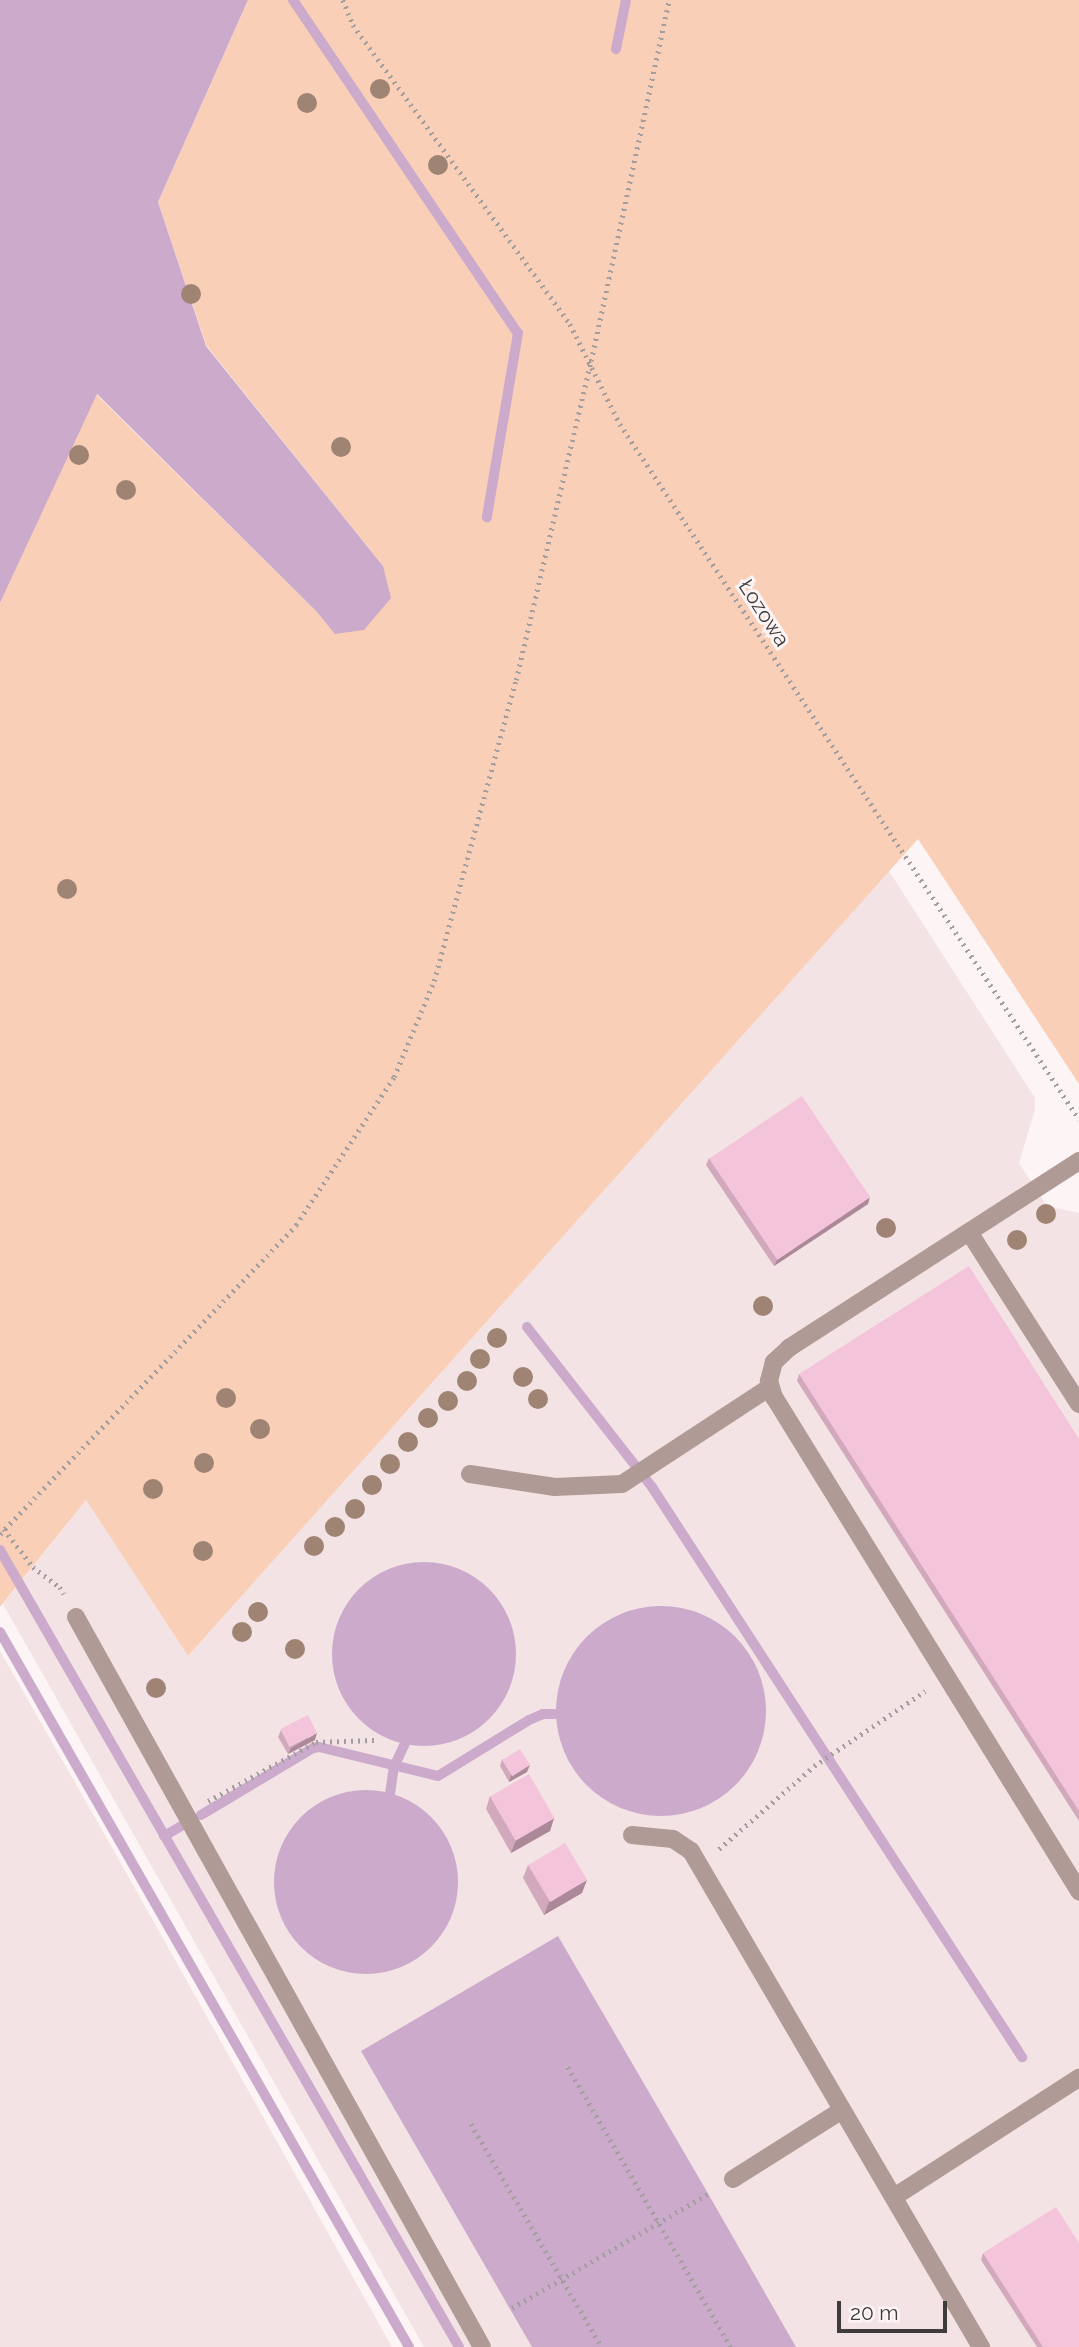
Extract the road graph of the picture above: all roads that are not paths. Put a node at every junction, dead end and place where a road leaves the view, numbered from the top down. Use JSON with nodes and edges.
{"nodes":[{"id":1,"x":1079,"y":1161,"type":"edge"},
{"id":2,"x":970,"y":1232,"type":"junction"},
{"id":3,"x":770,"y":1387,"type":"junction"},
{"id":4,"x":1079,"y":1404,"type":"edge"},
{"id":5,"x":470,"y":1474,"type":"dead end"},
{"id":6,"x":76,"y":1617,"type":"dead end"},
{"id":7,"x":632,"y":1835,"type":"dead end"},
{"id":8,"x":1079,"y":1891,"type":"edge"},
{"id":9,"x":1079,"y":2078,"type":"edge"},
{"id":10,"x":842,"y":2110,"type":"junction"},
{"id":11,"x":733,"y":2179,"type":"dead end"},
{"id":12,"x":894,"y":2197,"type":"junction"},
{"id":13,"x":482,"y":2347,"type":"edge"},
{"id":14,"x":981,"y":2347,"type":"edge"}],
"edges":[{"from":1,"to":2,"type":"lane"},
{"from":2,"to":3,"type":"lane"},
{"from":2,"to":4,"type":"lane"},
{"from":3,"to":5,"type":"lane"},
{"from":3,"to":8,"type":"lane"},
{"from":6,"to":13,"type":"lane"},
{"from":7,"to":10,"type":"lane"},
{"from":9,"to":12,"type":"lane"},
{"from":10,"to":11,"type":"lane"},
{"from":10,"to":12,"type":"lane"},
{"from":12,"to":14,"type":"lane"}]}
